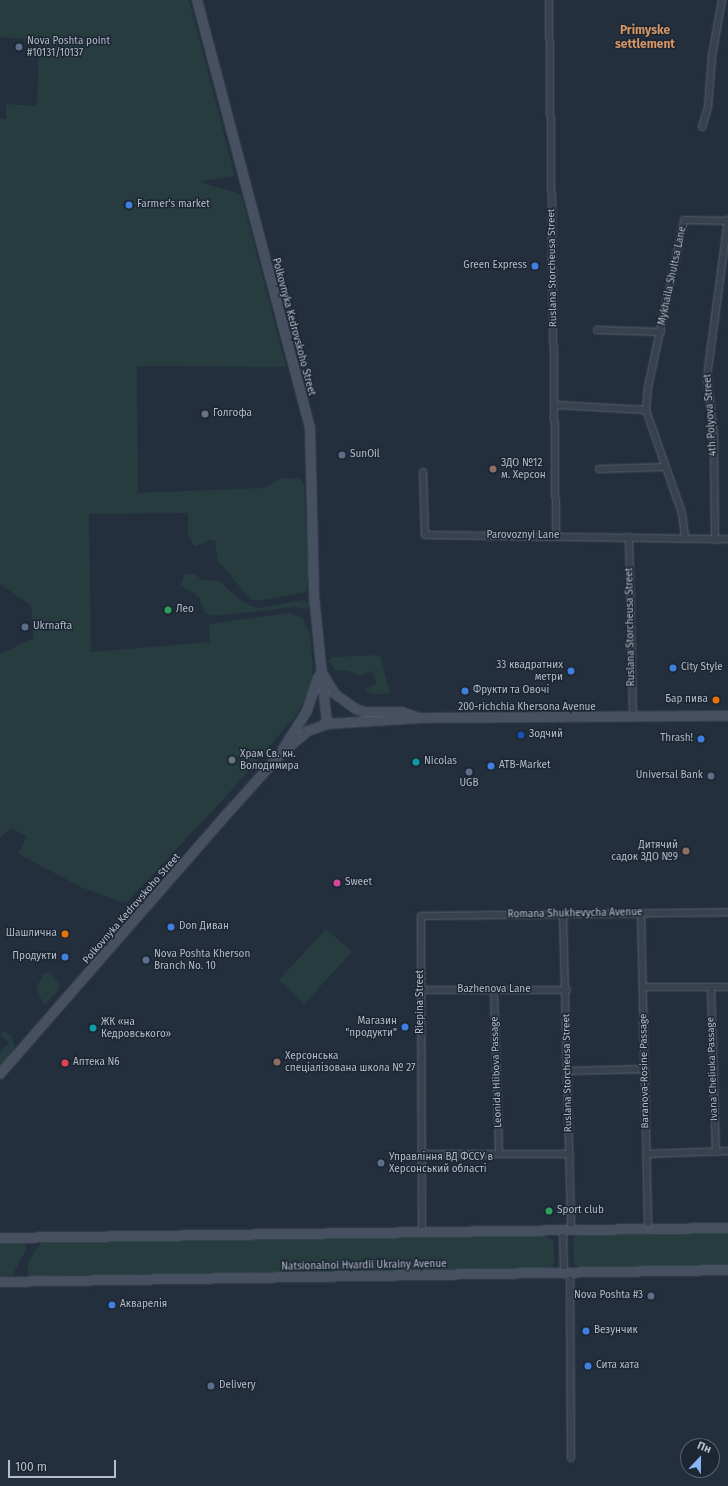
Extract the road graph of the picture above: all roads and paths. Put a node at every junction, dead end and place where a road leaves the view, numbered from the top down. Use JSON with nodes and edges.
{"nodes":[{"id":1,"x":197,"y":0,"type":"edge"},
{"id":2,"x":549,"y":0,"type":"edge"},
{"id":3,"x":722,"y":0,"type":"edge"},
{"id":4,"x":702,"y":127,"type":"dead end"},
{"id":5,"x":728,"y":220,"type":"edge"},
{"id":6,"x":597,"y":330,"type":"dead end"},
{"id":7,"x":661,"y":332,"type":"junction"},
{"id":8,"x":556,"y":405,"type":"junction"},
{"id":9,"x":646,"y":410,"type":"junction"},
{"id":10,"x":665,"y":467,"type":"junction"},
{"id":11,"x":599,"y":469,"type":"dead end"},
{"id":12,"x":423,"y":472,"type":"dead end"},
{"id":13,"x":556,"y":536,"type":"junction"},
{"id":14,"x":630,"y":537,"type":"junction"},
{"id":15,"x":684,"y":537,"type":"junction"},
{"id":16,"x":728,"y":539,"type":"edge"},
{"id":17,"x":716,"y":540,"type":"junction"},
{"id":18,"x":319,"y":666,"type":"junction"},
{"id":19,"x":728,"y":716,"type":"edge"},
{"id":20,"x":633,"y":717,"type":"junction"},
{"id":21,"x":421,"y":718,"type":"junction"},
{"id":22,"x":327,"y":724,"type":"junction"},
{"id":23,"x":279,"y":756,"type":"junction"},
{"id":24,"x":728,"y":912,"type":"edge"},
{"id":25,"x":641,"y":913,"type":"junction"},
{"id":26,"x":563,"y":915,"type":"junction"},
{"id":27,"x":421,"y":916,"type":"joint"},
{"id":28,"x":728,"y":986,"type":"edge"},
{"id":29,"x":643,"y":987,"type":"junction"},
{"id":30,"x":711,"y":987,"type":"junction"},
{"id":31,"x":421,"y":990,"type":"junction"},
{"id":32,"x":494,"y":990,"type":"junction"},
{"id":33,"x":567,"y":990,"type":"junction"},
{"id":34,"x":645,"y":1069,"type":"junction"},
{"id":35,"x":568,"y":1071,"type":"junction"},
{"id":36,"x":0,"y":1074,"type":"edge"},
{"id":37,"x":728,"y":1151,"type":"edge"},
{"id":38,"x":716,"y":1152,"type":"junction"},
{"id":39,"x":422,"y":1154,"type":"junction"},
{"id":40,"x":499,"y":1154,"type":"junction"},
{"id":41,"x":570,"y":1154,"type":"junction"},
{"id":42,"x":647,"y":1154,"type":"junction"},
{"id":43,"x":728,"y":1228,"type":"edge"},
{"id":44,"x":648,"y":1229,"type":"junction"},
{"id":45,"x":567,"y":1230,"type":"junction"},
{"id":46,"x":422,"y":1232,"type":"junction"},
{"id":47,"x":0,"y":1238,"type":"edge"},
{"id":48,"x":728,"y":1270,"type":"edge"},
{"id":49,"x":567,"y":1273,"type":"junction"},
{"id":50,"x":0,"y":1282,"type":"edge"},
{"id":51,"x":571,"y":1458,"type":"dead end"}],
"edges":[{"from":1,"to":18,"type":"street","name":"Polkovnyka Kedrovskoho Street"},
{"from":2,"to":8,"type":"street","name":"Ruslana Storcheusa Street"},
{"from":3,"to":4,"type":"street"},
{"from":5,"to":7,"type":"street","name":"Mykhaila Shultsa Lane"},
{"from":5,"to":17,"type":"street","name":"4th Polyova Street"},
{"from":6,"to":7,"type":"street","name":"Mykhaila Shultsa Lane"},
{"from":7,"to":9,"type":"street","name":"Mykhaila Shultsa Lane"},
{"from":8,"to":9,"type":"street"},
{"from":8,"to":13,"type":"street","name":"Ruslana Storcheusa Street"},
{"from":9,"to":10,"type":"street","name":"Mykhaila Shultsa Lane"},
{"from":10,"to":11,"type":"street"},
{"from":10,"to":15,"type":"street","name":"Mykhaila Shultsa Lane"},
{"from":12,"to":13,"type":"street","name":"Parovoznyi Lane"},
{"from":13,"to":14,"type":"street","name":"Parovoznyi Lane"},
{"from":14,"to":15,"type":"street","name":"Parovoznyi Lane"},
{"from":14,"to":20,"type":"street","name":"Ruslana Storcheusa Street"},
{"from":15,"to":17,"type":"street","name":"Parovoznyi Lane"},
{"from":16,"to":17,"type":"street","name":"Parovoznyi Lane"},
{"from":18,"to":21,"type":"street","name":"Polkovnyka Kedrovskoho Street"},
{"from":18,"to":22,"type":"street","name":"Polkovnyka Kedrovskoho Street"},
{"from":18,"to":23,"type":"street","name":"Polkovnyka Kedrovskoho Street"},
{"from":19,"to":20,"type":"street","name":"200-richchia Khersona Avenue"},
{"from":20,"to":21,"type":"street","name":"200-richchia Khersona Avenue"},
{"from":21,"to":22,"type":"street","name":"200-richchia Khersona Avenue"},
{"from":22,"to":23,"type":"street","name":"Polkovnyka Kedrovskoho Street"},
{"from":23,"to":36,"type":"street","name":"Polkovnyka Kedrovskoho Street"},
{"from":24,"to":25,"type":"street","name":"Romana Shukhevycha Avenue"},
{"from":25,"to":26,"type":"street","name":"Romana Shukhevycha Avenue"},
{"from":25,"to":29,"type":"street","name":"Baranova-Rosine Passage"},
{"from":26,"to":27,"type":"street","name":"Romana Shukhevycha Avenue"},
{"from":26,"to":33,"type":"street","name":"Ruslana Storcheusa Street"},
{"from":27,"to":31,"type":"street","name":"Riepina Street"},
{"from":28,"to":30,"type":"street"},
{"from":29,"to":30,"type":"street"},
{"from":29,"to":34,"type":"street","name":"Baranova-Rosine Passage"},
{"from":30,"to":38,"type":"street","name":"Ivana Cheliuka Passage"},
{"from":31,"to":32,"type":"street","name":"Bazhenova Lane"},
{"from":31,"to":39,"type":"street","name":"Riepina Street"},
{"from":32,"to":33,"type":"street","name":"Bazhenova Lane"},
{"from":32,"to":40,"type":"street","name":"Leonida Hlibova Passage"},
{"from":33,"to":35,"type":"street","name":"Ruslana Storcheusa Street"},
{"from":34,"to":35,"type":"street"},
{"from":34,"to":42,"type":"street","name":"Baranova-Rosine Passage"},
{"from":35,"to":41,"type":"street","name":"Ruslana Storcheusa Street"},
{"from":37,"to":38,"type":"street"},
{"from":38,"to":42,"type":"street"},
{"from":39,"to":40,"type":"street"},
{"from":39,"to":46,"type":"street","name":"Riepina Street"},
{"from":40,"to":41,"type":"street"},
{"from":41,"to":45,"type":"street","name":"Ruslana Storcheusa Street"},
{"from":42,"to":44,"type":"street","name":"Baranova-Rosine Passage"},
{"from":43,"to":44,"type":"street"},
{"from":44,"to":45,"type":"street"},
{"from":45,"to":46,"type":"street"},
{"from":45,"to":49,"type":"street","name":"Ruslana Storcheusa Street"},
{"from":46,"to":47,"type":"street"},
{"from":48,"to":49,"type":"street","name":"Natsionalnoi Hvardii Ukrainy Avenue"},
{"from":49,"to":50,"type":"street","name":"Natsionalnoi Hvardii Ukrainy Avenue"},
{"from":49,"to":51,"type":"street"}]}
